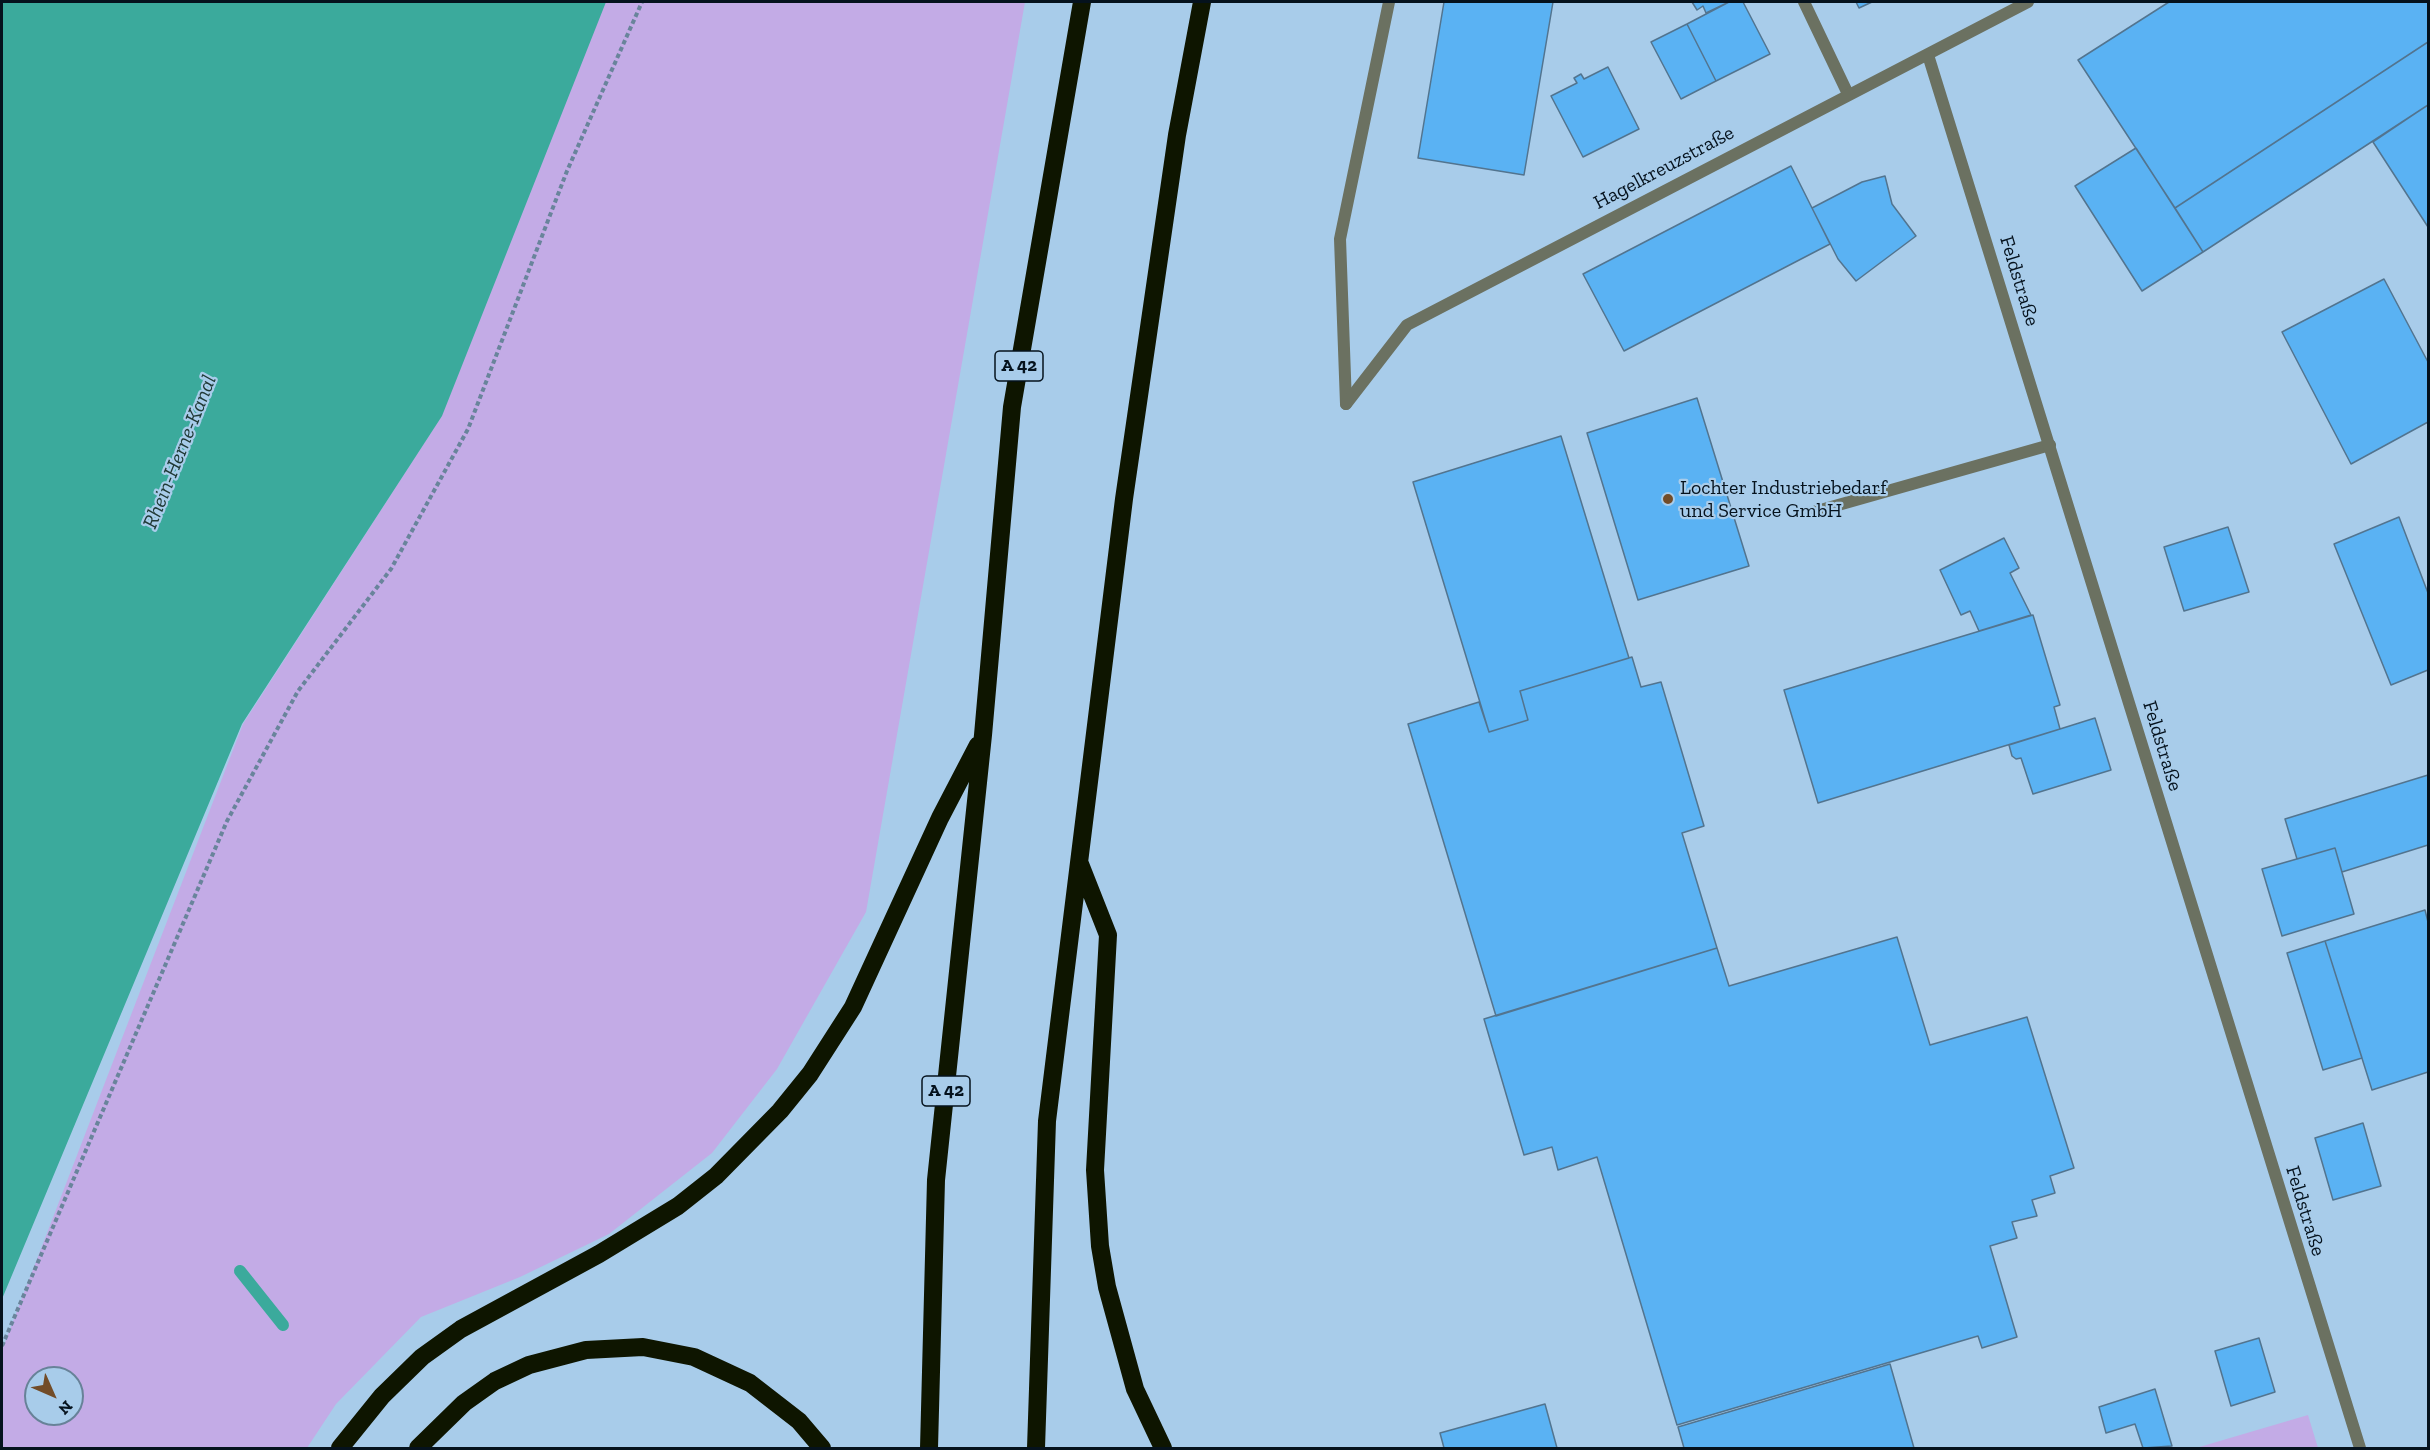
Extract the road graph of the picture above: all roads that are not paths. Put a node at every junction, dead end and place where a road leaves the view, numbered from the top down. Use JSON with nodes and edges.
{"nodes":[{"id":1,"x":1082,"y":2,"type":"edge"},
{"id":2,"x":1202,"y":2,"type":"edge"},
{"id":3,"x":1389,"y":2,"type":"edge"},
{"id":4,"x":1804,"y":2,"type":"edge"},
{"id":5,"x":2028,"y":2,"type":"edge"},
{"id":6,"x":1928,"y":55,"type":"junction"},
{"id":7,"x":1848,"y":94,"type":"junction"},
{"id":8,"x":2050,"y":445,"type":"junction"},
{"id":9,"x":1810,"y":513,"type":"dead end"},
{"id":10,"x":983,"y":735,"type":"junction"},
{"id":11,"x":1080,"y":862,"type":"junction"},
{"id":12,"x":340,"y":1449,"type":"edge"},
{"id":13,"x":418,"y":1449,"type":"edge"},
{"id":14,"x":822,"y":1449,"type":"edge"},
{"id":15,"x":929,"y":1449,"type":"edge"},
{"id":16,"x":1036,"y":1449,"type":"edge"},
{"id":17,"x":1163,"y":1449,"type":"edge"},
{"id":18,"x":2360,"y":1449,"type":"edge"}],
"edges":[{"from":1,"to":10,"type":"highway","number":"A 42"},
{"from":2,"to":11,"type":"highway"},
{"from":3,"to":7,"type":"street","name":"Hagelkreuzstraße"},
{"from":4,"to":7,"type":"street"},
{"from":5,"to":6,"type":"street","name":"Hagelkreuzstraße"},
{"from":6,"to":7,"type":"street","name":"Hagelkreuzstraße"},
{"from":6,"to":8,"type":"street","name":"Feldstraße"},
{"from":8,"to":9,"type":"street"},
{"from":8,"to":18,"type":"street","name":"Feldstraße"},
{"from":10,"to":12,"type":"highway"},
{"from":10,"to":15,"type":"highway","number":"A 42"},
{"from":11,"to":16,"type":"highway"},
{"from":11,"to":17,"type":"highway"},
{"from":13,"to":14,"type":"highway"}]}
